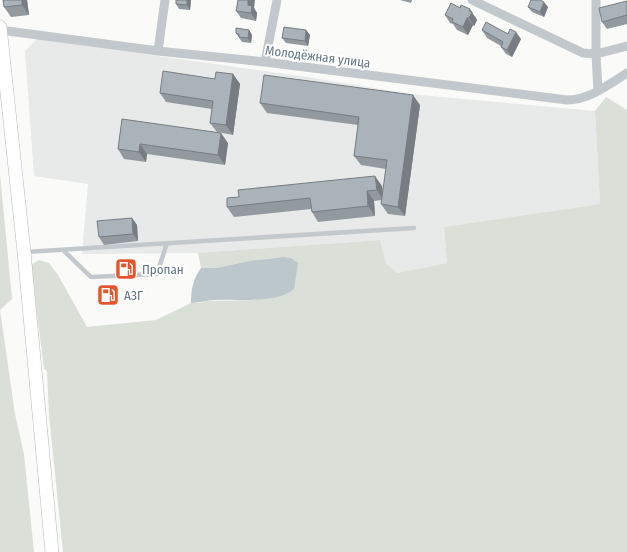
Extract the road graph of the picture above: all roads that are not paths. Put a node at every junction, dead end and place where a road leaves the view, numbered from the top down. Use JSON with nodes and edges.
{"nodes":[{"id":1,"x":164,"y":0,"type":"edge"},
{"id":2,"x":277,"y":0,"type":"edge"},
{"id":3,"x":472,"y":0,"type":"edge"},
{"id":4,"x":596,"y":0,"type":"edge"},
{"id":5,"x":0,"y":27,"type":"edge"},
{"id":6,"x":0,"y":30,"type":"edge"},
{"id":7,"x":627,"y":46,"type":"edge"},
{"id":8,"x":158,"y":51,"type":"junction"},
{"id":9,"x":596,"y":54,"type":"junction"},
{"id":10,"x":265,"y":62,"type":"junction"},
{"id":11,"x":627,"y":73,"type":"edge"},
{"id":12,"x":598,"y":91,"type":"junction"},
{"id":13,"x":414,"y":228,"type":"dead end"},
{"id":14,"x":167,"y":243,"type":"junction"},
{"id":15,"x":63,"y":250,"type":"junction"},
{"id":16,"x":24,"y":252,"type":"junction"},
{"id":17,"x":52,"y":552,"type":"edge"}],
"edges":[{"from":1,"to":8,"type":"street"},
{"from":2,"to":10,"type":"street"},
{"from":3,"to":9,"type":"street"},
{"from":4,"to":9,"type":"street"},
{"from":5,"to":6,"type":"main road"},
{"from":6,"to":8,"type":"street","name":"Молодёжная улица"},
{"from":6,"to":16,"type":"main road"},
{"from":7,"to":9,"type":"street"},
{"from":8,"to":10,"type":"street","name":"Молодёжная улица"},
{"from":9,"to":12,"type":"street"},
{"from":10,"to":12,"type":"street","name":"Молодёжная улица"},
{"from":11,"to":12,"type":"street","name":"Молодёжная улица"},
{"from":13,"to":14,"type":"lane"},
{"from":14,"to":15,"type":"lane"},
{"from":14,"to":15,"type":"lane"},
{"from":15,"to":16,"type":"lane"},
{"from":16,"to":17,"type":"main road"}]}
